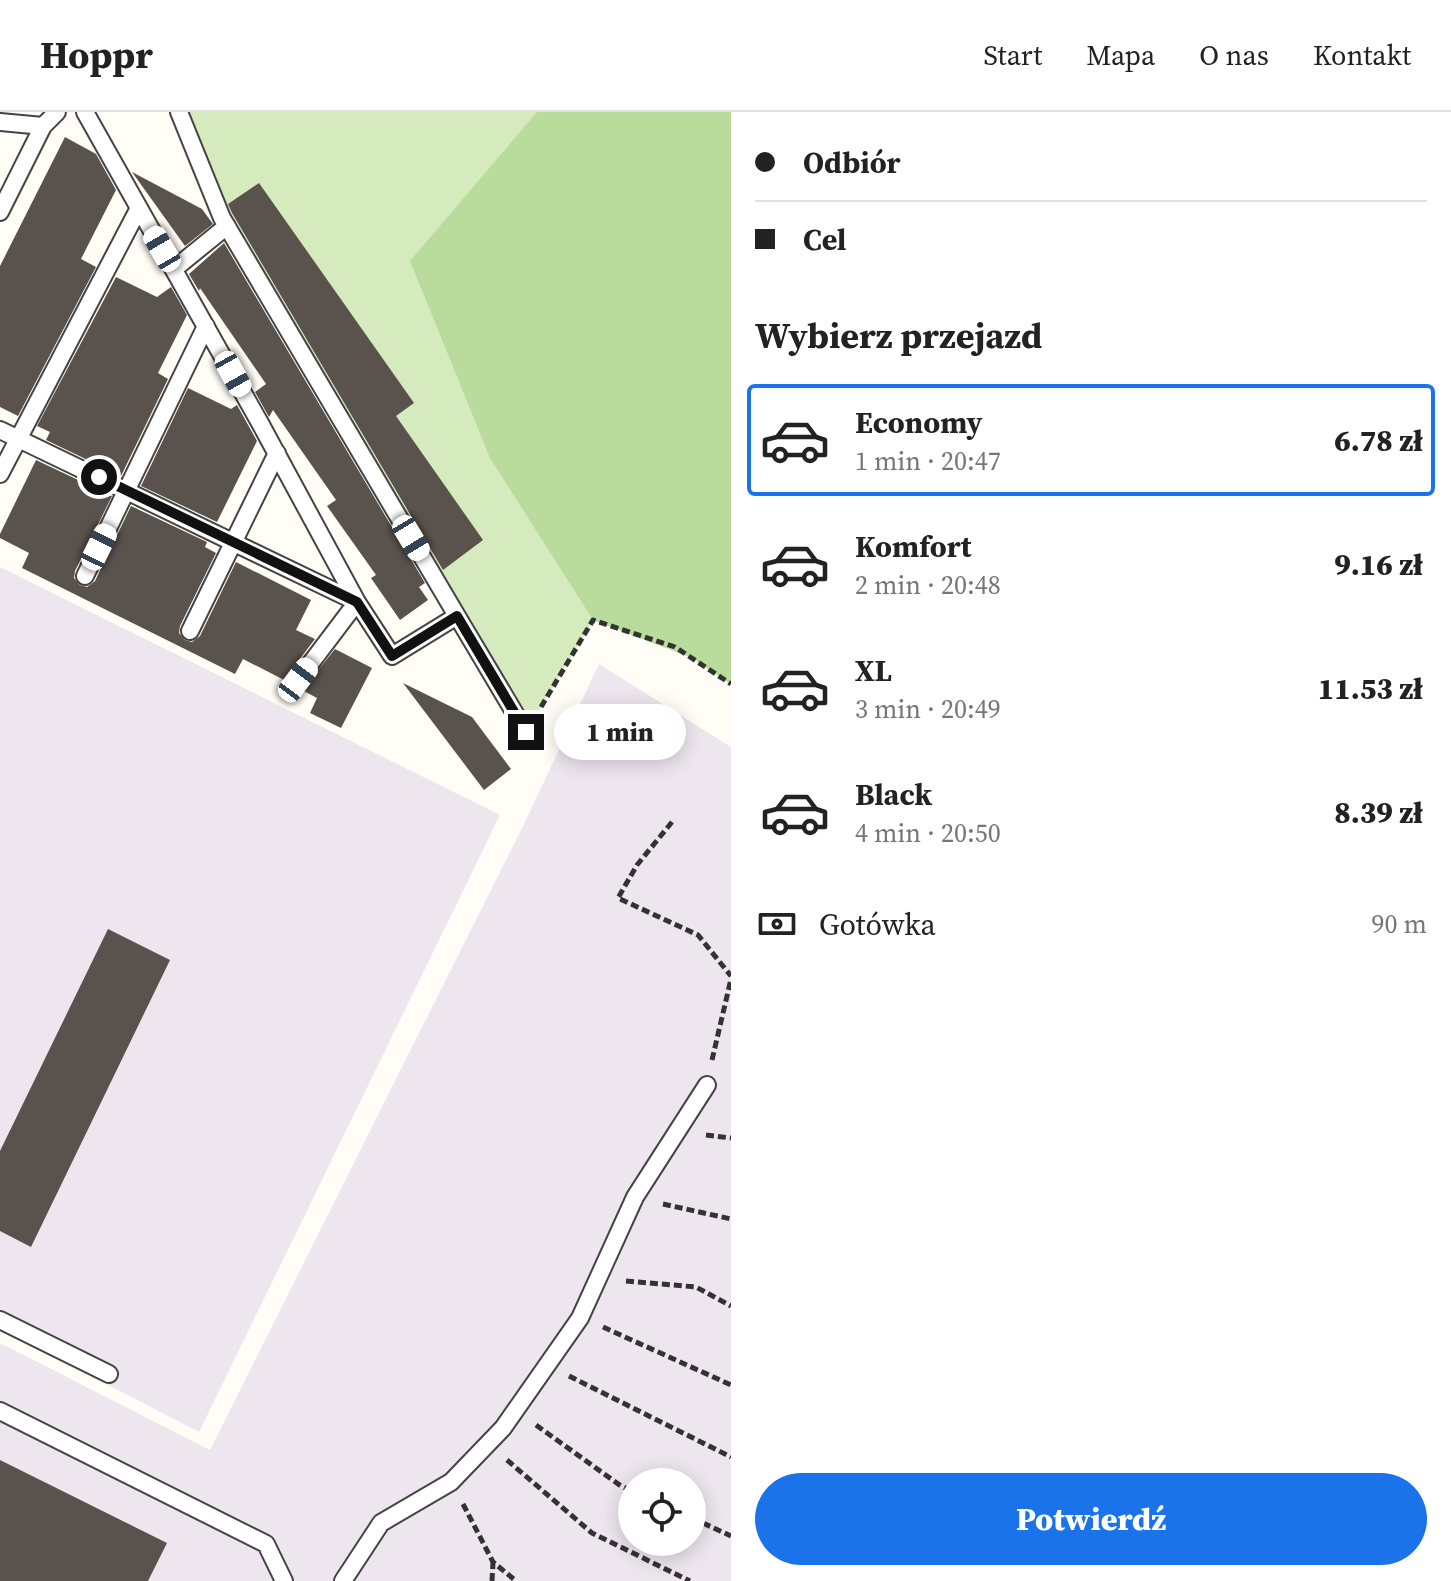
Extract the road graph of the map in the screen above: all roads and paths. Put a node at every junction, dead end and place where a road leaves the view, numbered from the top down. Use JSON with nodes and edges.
{"nodes":[{"id":1,"x":57,"y":112,"type":"edge"},
{"id":2,"x":85,"y":112,"type":"edge"},
{"id":3,"x":179,"y":112,"type":"edge"},
{"id":4,"x":2,"y":119,"type":"edge"},
{"id":5,"x":43,"y":126,"type":"junction"},
{"id":6,"x":139,"y":208,"type":"junction"},
{"id":7,"x":0,"y":212,"type":"edge"},
{"id":8,"x":227,"y":226,"type":"junction"},
{"id":9,"x":174,"y":269,"type":"junction"},
{"id":10,"x":206,"y":326,"type":"junction"},
{"id":11,"x":0,"y":430,"type":"edge"},
{"id":12,"x":19,"y":439,"type":"junction"},
{"id":13,"x":277,"y":453,"type":"junction"},
{"id":14,"x":0,"y":474,"type":"edge"},
{"id":15,"x":126,"y":490,"type":"junction"},
{"id":16,"x":233,"y":542,"type":"junction"},
{"id":17,"x":85,"y":576,"type":"dead end"},
{"id":18,"x":357,"y":602,"type":"junction"},
{"id":19,"x":457,"y":616,"type":"junction"},
{"id":20,"x":190,"y":631,"type":"dead end"},
{"id":21,"x":298,"y":680,"type":"dead end"},
{"id":22,"x":731,"y":684,"type":"edge"},
{"id":23,"x":526,"y":732,"type":"joint"},
{"id":24,"x":672,"y":822,"type":"dead end"},
{"id":25,"x":731,"y":978,"type":"edge"},
{"id":26,"x":707,"y":1085,"type":"joint"},
{"id":27,"x":635,"y":1197,"type":"junction"},
{"id":28,"x":731,"y":1219,"type":"edge"},
{"id":29,"x":597,"y":1278,"type":"junction"},
{"id":30,"x":731,"y":1306,"type":"edge"},
{"id":31,"x":580,"y":1318,"type":"junction"},
{"id":32,"x":0,"y":1320,"type":"edge"},
{"id":33,"x":547,"y":1365,"type":"junction"},
{"id":34,"x":109,"y":1374,"type":"dead end"},
{"id":35,"x":731,"y":1385,"type":"edge"},
{"id":36,"x":0,"y":1411,"type":"edge"},
{"id":37,"x":515,"y":1411,"type":"junction"},
{"id":38,"x":488,"y":1444,"type":"junction"},
{"id":39,"x":731,"y":1457,"type":"edge"},
{"id":40,"x":451,"y":1482,"type":"junction"},
{"id":41,"x":618,"y":1484,"type":"edge"},
{"id":42,"x":706,"y":1524,"type":"edge"},
{"id":43,"x":731,"y":1536,"type":"edge"},
{"id":44,"x":493,"y":1562,"type":"junction"},
{"id":45,"x":284,"y":1581,"type":"edge"},
{"id":46,"x":343,"y":1581,"type":"edge"},
{"id":47,"x":492,"y":1581,"type":"edge"},
{"id":48,"x":516,"y":1581,"type":"edge"},
{"id":49,"x":690,"y":1581,"type":"edge"}],
"edges":[{"from":1,"to":5,"type":"lane"},
{"from":2,"to":6,"type":"lane"},
{"from":3,"to":8,"type":"lane"},
{"from":4,"to":5,"type":"lane"},
{"from":5,"to":7,"type":"lane"},
{"from":6,"to":9,"type":"lane"},
{"from":6,"to":12,"type":"lane"},
{"from":8,"to":9,"type":"lane"},
{"from":8,"to":19,"type":"lane"},
{"from":9,"to":10,"type":"lane"},
{"from":10,"to":13,"type":"lane"},
{"from":10,"to":15,"type":"lane"},
{"from":11,"to":12,"type":"lane"},
{"from":12,"to":14,"type":"lane"},
{"from":12,"to":15,"type":"lane"},
{"from":13,"to":16,"type":"lane"},
{"from":13,"to":18,"type":"lane"},
{"from":15,"to":16,"type":"lane"},
{"from":15,"to":17,"type":"lane"},
{"from":16,"to":18,"type":"lane"},
{"from":16,"to":20,"type":"lane"},
{"from":18,"to":19,"type":"lane"},
{"from":18,"to":21,"type":"lane"},
{"from":19,"to":23,"type":"lane"},
{"from":22,"to":23,"type":"path"},
{"from":24,"to":25,"type":"path"},
{"from":25,"to":26,"type":"path"},
{"from":26,"to":27,"type":"lane"},
{"from":27,"to":28,"type":"path"},
{"from":27,"to":29,"type":"lane"},
{"from":29,"to":30,"type":"path"},
{"from":29,"to":31,"type":"lane"},
{"from":31,"to":33,"type":"lane"},
{"from":31,"to":35,"type":"path"},
{"from":32,"to":34,"type":"lane"},
{"from":33,"to":37,"type":"lane"},
{"from":33,"to":39,"type":"path"},
{"from":36,"to":45,"type":"lane"},
{"from":37,"to":38,"type":"lane"},
{"from":37,"to":41,"type":"path"},
{"from":38,"to":40,"type":"lane"},
{"from":38,"to":49,"type":"path"},
{"from":40,"to":44,"type":"path"},
{"from":40,"to":46,"type":"lane"},
{"from":42,"to":43,"type":"path"},
{"from":44,"to":47,"type":"path"},
{"from":44,"to":48,"type":"path"}]}
